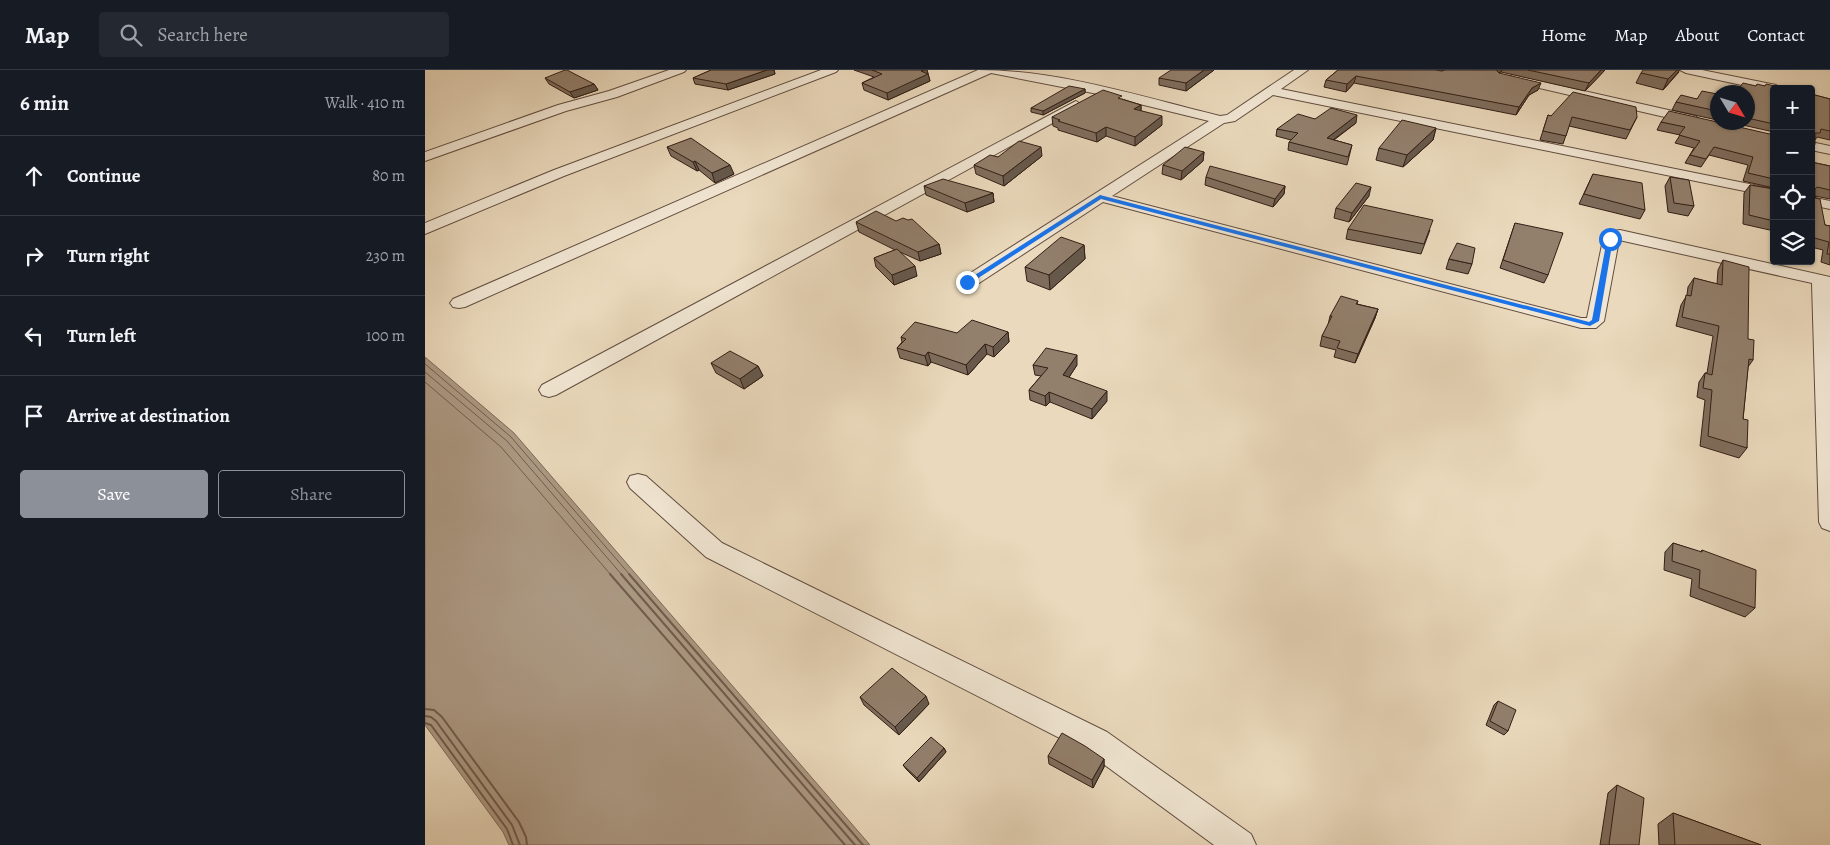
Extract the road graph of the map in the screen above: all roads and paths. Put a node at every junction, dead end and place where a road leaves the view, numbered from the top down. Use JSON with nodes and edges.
{"nodes":[{"id":1,"x":680,"y":70,"type":"edge"},
{"id":2,"x":832,"y":70,"type":"edge"},
{"id":3,"x":988,"y":70,"type":"edge"},
{"id":4,"x":994,"y":70,"type":"edge"},
{"id":5,"x":1303,"y":70,"type":"edge"},
{"id":6,"x":1686,"y":70,"type":"edge"},
{"id":7,"x":1501,"y":77,"type":"edge"},
{"id":8,"x":1770,"y":88,"type":"edge"},
{"id":9,"x":1103,"y":91,"type":"junction"},
{"id":10,"x":1272,"y":91,"type":"junction"},
{"id":11,"x":1220,"y":120,"type":"junction"},
{"id":12,"x":1705,"y":122,"type":"edge"},
{"id":13,"x":1815,"y":147,"type":"edge"},
{"id":14,"x":1830,"y":150,"type":"edge"},
{"id":15,"x":425,"y":157,"type":"edge"},
{"id":16,"x":1770,"y":192,"type":"edge"},
{"id":17,"x":1100,"y":197,"type":"junction"},
{"id":18,"x":1815,"y":202,"type":"edge"},
{"id":19,"x":1830,"y":205,"type":"edge"},
{"id":20,"x":425,"y":229,"type":"edge"},
{"id":21,"x":1825,"y":281,"type":"edge"},
{"id":22,"x":967,"y":282,"type":"dead end"},
{"id":23,"x":459,"y":303,"type":"dead end"},
{"id":24,"x":549,"y":390,"type":"dead end"},
{"id":25,"x":637,"y":482,"type":"dead end"},
{"id":26,"x":1830,"y":522,"type":"edge"},
{"id":27,"x":1240,"y":845,"type":"edge"}],
"edges":[{"from":1,"to":15,"type":"street"},
{"from":2,"to":20,"type":"street"},
{"from":3,"to":23,"type":"street"},
{"from":4,"to":9,"type":"street"},
{"from":5,"to":10,"type":"street"},
{"from":6,"to":8,"type":"street"},
{"from":7,"to":12,"type":"street"},
{"from":9,"to":11,"type":"street"},
{"from":9,"to":24,"type":"street"},
{"from":10,"to":11,"type":"street"},
{"from":10,"to":16,"type":"street"},
{"from":11,"to":17,"type":"street"},
{"from":13,"to":14,"type":"street"},
{"from":17,"to":21,"type":"street"},
{"from":17,"to":22,"type":"street"},
{"from":18,"to":19,"type":"street"},
{"from":21,"to":26,"type":"street"},
{"from":25,"to":27,"type":"street"}]}
